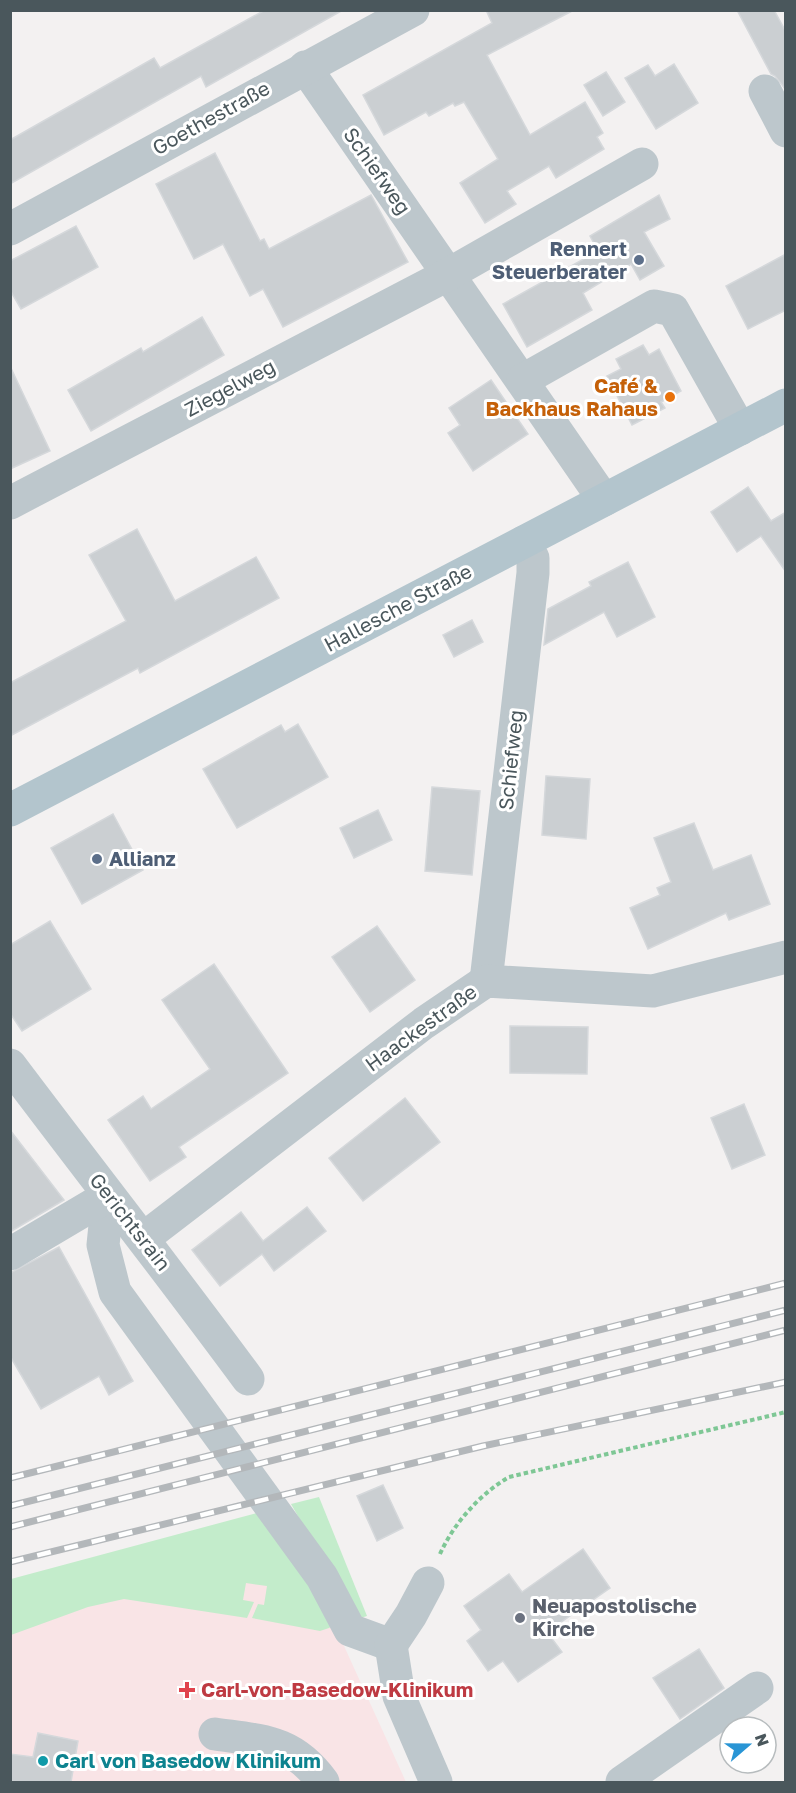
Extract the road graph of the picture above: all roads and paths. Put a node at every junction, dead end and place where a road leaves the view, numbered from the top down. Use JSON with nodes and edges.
{"nodes":[{"id":1,"x":413,"y":10,"type":"edge"},
{"id":2,"x":305,"y":67,"type":"junction"},
{"id":3,"x":765,"y":91,"type":"dead end"},
{"id":4,"x":786,"y":131,"type":"edge"},
{"id":5,"x":642,"y":164,"type":"dead end"},
{"id":6,"x":10,"y":229,"type":"edge"},
{"id":7,"x":449,"y":274,"type":"junction"},
{"id":8,"x":522,"y":380,"type":"junction"},
{"id":9,"x":786,"y":405,"type":"edge"},
{"id":10,"x":740,"y":429,"type":"junction"},
{"id":11,"x":604,"y":500,"type":"junction"},
{"id":12,"x":10,"y":503,"type":"edge"},
{"id":13,"x":524,"y":542,"type":"junction"},
{"id":14,"x":10,"y":810,"type":"edge"},
{"id":15,"x":786,"y":957,"type":"edge"},
{"id":16,"x":486,"y":981,"type":"junction"},
{"id":17,"x":10,"y":1065,"type":"edge"},
{"id":18,"x":108,"y":1196,"type":"junction"},
{"id":19,"x":144,"y":1238,"type":"junction"},
{"id":20,"x":10,"y":1254,"type":"edge"},
{"id":21,"x":248,"y":1379,"type":"dead end"},
{"id":22,"x":786,"y":1412,"type":"edge"},
{"id":23,"x":428,"y":1583,"type":"joint"},
{"id":24,"x":390,"y":1645,"type":"junction"},
{"id":25,"x":757,"y":1688,"type":"dead end"},
{"id":26,"x":215,"y":1734,"type":"dead end"},
{"id":27,"x":322,"y":1782,"type":"edge"},
{"id":28,"x":436,"y":1782,"type":"edge"},
{"id":29,"x":622,"y":1782,"type":"edge"}],
"edges":[{"from":1,"to":2,"type":"street","name":"Goethestraße"},
{"from":2,"to":6,"type":"street","name":"Goethestraße"},
{"from":2,"to":7,"type":"street","name":"Schiefweg"},
{"from":3,"to":4,"type":"street"},
{"from":5,"to":7,"type":"street"},
{"from":7,"to":8,"type":"street","name":"Schiefweg"},
{"from":7,"to":12,"type":"street","name":"Ziegelweg"},
{"from":8,"to":10,"type":"street"},
{"from":8,"to":11,"type":"street","name":"Schiefweg"},
{"from":9,"to":10,"type":"main road","name":"Hallesche Straße"},
{"from":10,"to":11,"type":"main road","name":"Hallesche Straße"},
{"from":11,"to":13,"type":"main road","name":"Hallesche Straße"},
{"from":13,"to":14,"type":"main road","name":"Hallesche Straße"},
{"from":13,"to":16,"type":"street","name":"Schiefweg"},
{"from":15,"to":16,"type":"street","name":"Haackestraße"},
{"from":16,"to":19,"type":"street","name":"Haackestraße"},
{"from":17,"to":18,"type":"street","name":"Gerichtsrain"},
{"from":18,"to":19,"type":"street","name":"Gerichtsrain"},
{"from":18,"to":20,"type":"street"},
{"from":18,"to":24,"type":"street"},
{"from":19,"to":21,"type":"street","name":"Gerichtsrain"},
{"from":22,"to":23,"type":"path"},
{"from":23,"to":24,"type":"street"},
{"from":24,"to":28,"type":"street"},
{"from":25,"to":29,"type":"street"},
{"from":26,"to":27,"type":"street"}]}
